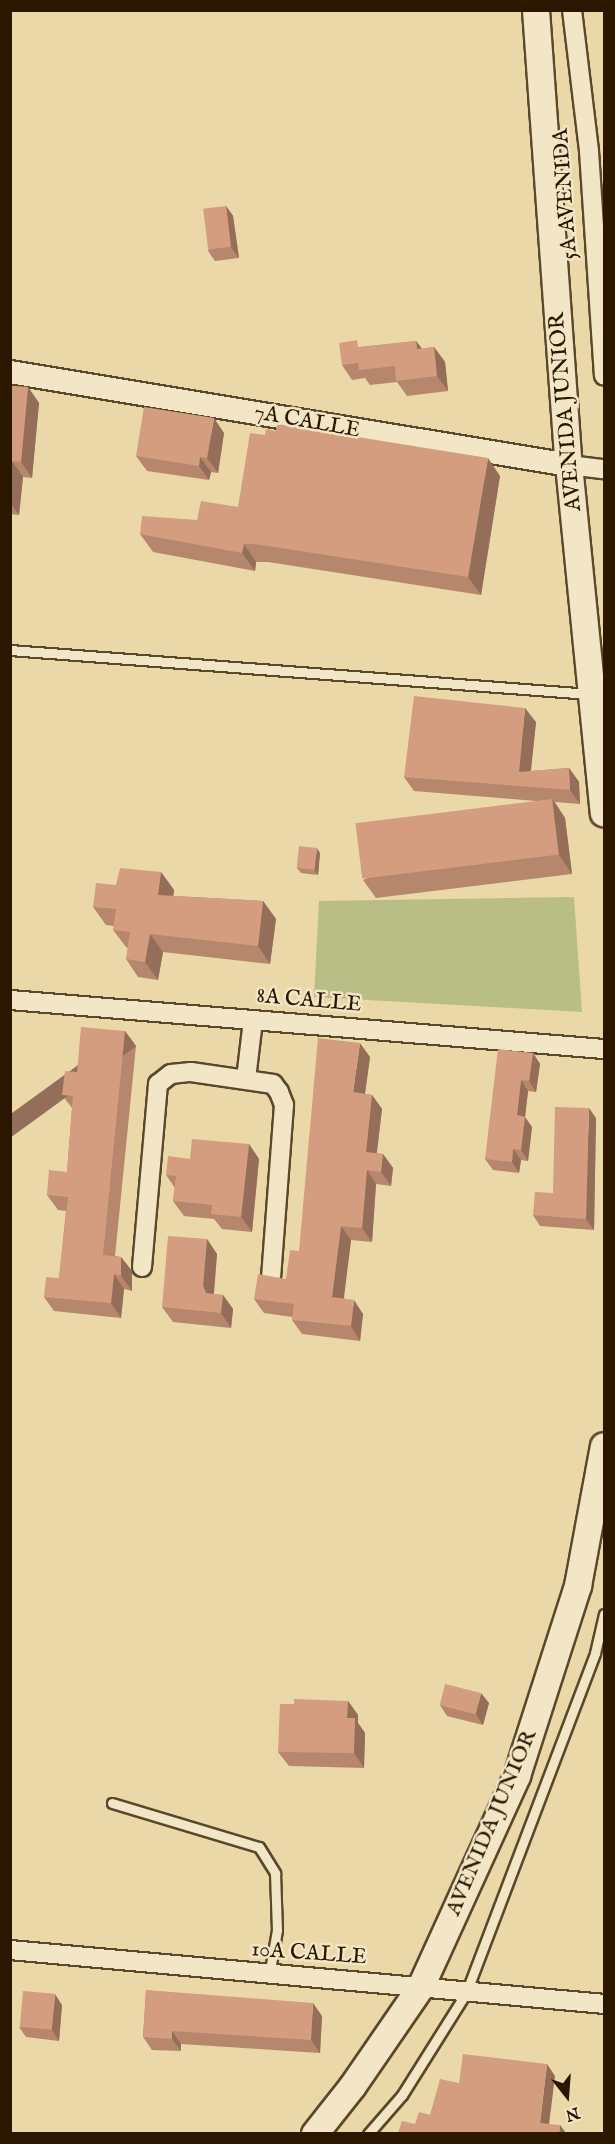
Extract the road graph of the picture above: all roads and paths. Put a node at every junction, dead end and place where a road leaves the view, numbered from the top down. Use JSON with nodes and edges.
{"nodes":[{"id":1,"x":537,"y":10,"type":"edge"},
{"id":2,"x":572,"y":10,"type":"edge"},
{"id":3,"x":597,"y":152,"type":"edge"},
{"id":4,"x":602,"y":314,"type":"edge"},
{"id":5,"x":10,"y":372,"type":"edge"},
{"id":6,"x":604,"y":375,"type":"edge"},
{"id":7,"x":569,"y":465,"type":"junction"},
{"id":8,"x":604,"y":469,"type":"edge"},
{"id":9,"x":10,"y":650,"type":"edge"},
{"id":10,"x":592,"y":694,"type":"junction"},
{"id":11,"x":604,"y":813,"type":"edge"},
{"id":12,"x":10,"y":1000,"type":"edge"},
{"id":13,"x":253,"y":1020,"type":"junction"},
{"id":14,"x":604,"y":1049,"type":"edge"},
{"id":15,"x":246,"y":1079,"type":"junction"},
{"id":16,"x":142,"y":1268,"type":"dead end"},
{"id":17,"x":271,"y":1276,"type":"edge"},
{"id":18,"x":604,"y":1446,"type":"edge"},
{"id":19,"x":604,"y":1614,"type":"edge"},
{"id":20,"x":112,"y":1803,"type":"dead end"},
{"id":21,"x":10,"y":1950,"type":"edge"},
{"id":22,"x":269,"y":1976,"type":"junction"},
{"id":23,"x":421,"y":1987,"type":"junction"},
{"id":24,"x":466,"y":1994,"type":"junction"},
{"id":25,"x":604,"y":2004,"type":"edge"},
{"id":26,"x":315,"y":2133,"type":"edge"},
{"id":27,"x":368,"y":2133,"type":"edge"}],
"edges":[{"from":1,"to":7,"type":"main road","name":"AVENIDA JUNIOR"},
{"from":2,"to":3,"type":"street","name":"5A AVENIDA"},
{"from":3,"to":4,"type":"street","name":"5A AVENIDA"},
{"from":4,"to":6,"type":"street","name":"5A AVENIDA"},
{"from":5,"to":7,"type":"street","name":"7A CALLE"},
{"from":7,"to":8,"type":"street","name":"7A CALLE"},
{"from":7,"to":10,"type":"main road","name":"AVENIDA JUNIOR"},
{"from":9,"to":10,"type":"lane"},
{"from":10,"to":11,"type":"main road","name":"AVENIDA JUNIOR"},
{"from":12,"to":13,"type":"street","name":"8A CALLE"},
{"from":13,"to":14,"type":"street","name":"8A CALLE"},
{"from":13,"to":15,"type":"street"},
{"from":15,"to":16,"type":"street"},
{"from":15,"to":17,"type":"street"},
{"from":18,"to":23,"type":"main road","name":"AVENIDA JUNIOR"},
{"from":19,"to":24,"type":"lane"},
{"from":20,"to":22,"type":"lane"},
{"from":21,"to":22,"type":"street","name":"10A CALLE"},
{"from":22,"to":23,"type":"street","name":"10A CALLE"},
{"from":23,"to":24,"type":"street","name":"10A CALLE"},
{"from":23,"to":26,"type":"main road","name":"AVENIDA JUNIOR"},
{"from":24,"to":25,"type":"street","name":"10A CALLE"},
{"from":24,"to":27,"type":"lane"}]}
